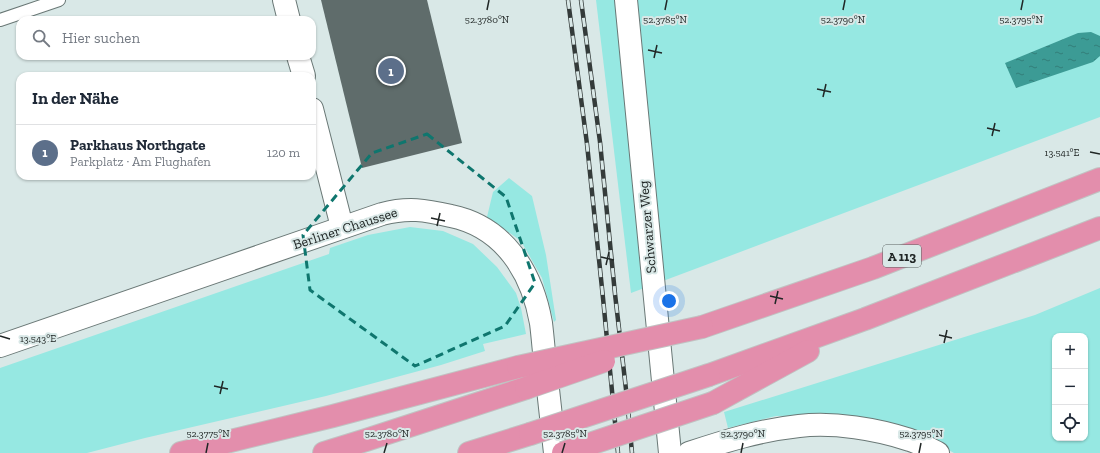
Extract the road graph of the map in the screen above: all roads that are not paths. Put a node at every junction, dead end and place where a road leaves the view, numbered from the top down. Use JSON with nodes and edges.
{"nodes":[{"id":1,"x":58,"y":0,"type":"edge"},
{"id":2,"x":284,"y":0,"type":"edge"},
{"id":3,"x":626,"y":0,"type":"edge"},
{"id":4,"x":288,"y":16,"type":"edge"},
{"id":5,"x":0,"y":20,"type":"edge"},
{"id":6,"x":299,"y":60,"type":"edge"},
{"id":7,"x":303,"y":72,"type":"edge"},
{"id":8,"x":316,"y":125,"type":"edge"},
{"id":9,"x":1100,"y":179,"type":"edge"},
{"id":10,"x":342,"y":227,"type":"junction"},
{"id":11,"x":1100,"y":228,"type":"edge"},
{"id":12,"x":864,"y":319,"type":"junction"},
{"id":13,"x":702,"y":327,"type":"junction"},
{"id":14,"x":0,"y":346,"type":"edge"},
{"id":15,"x":181,"y":453,"type":"edge"},
{"id":16,"x":324,"y":453,"type":"edge"},
{"id":17,"x":469,"y":453,"type":"edge"},
{"id":18,"x":555,"y":453,"type":"edge"},
{"id":19,"x":563,"y":453,"type":"edge"},
{"id":20,"x":670,"y":453,"type":"edge"},
{"id":21,"x":689,"y":453,"type":"edge"},
{"id":22,"x":938,"y":453,"type":"edge"}],
"edges":[{"from":1,"to":5,"type":"lane"},
{"from":2,"to":4,"type":"street"},
{"from":3,"to":20,"type":"street","name":"Schwarzer Weg"},
{"from":6,"to":7,"type":"street"},
{"from":8,"to":10,"type":"street"},
{"from":9,"to":13,"type":"highway","number":"A 113"},
{"from":10,"to":14,"type":"street","name":"Berliner Chaussee"},
{"from":10,"to":18,"type":"street","name":"Berliner Chaussee"},
{"from":11,"to":12,"type":"highway"},
{"from":12,"to":17,"type":"highway","bridge":true},
{"from":12,"to":19,"type":"highway","bridge":true},
{"from":13,"to":15,"type":"highway","bridge":true},
{"from":13,"to":16,"type":"highway","number":"A 113","bridge":true},
{"from":21,"to":22,"type":"street"}]}
